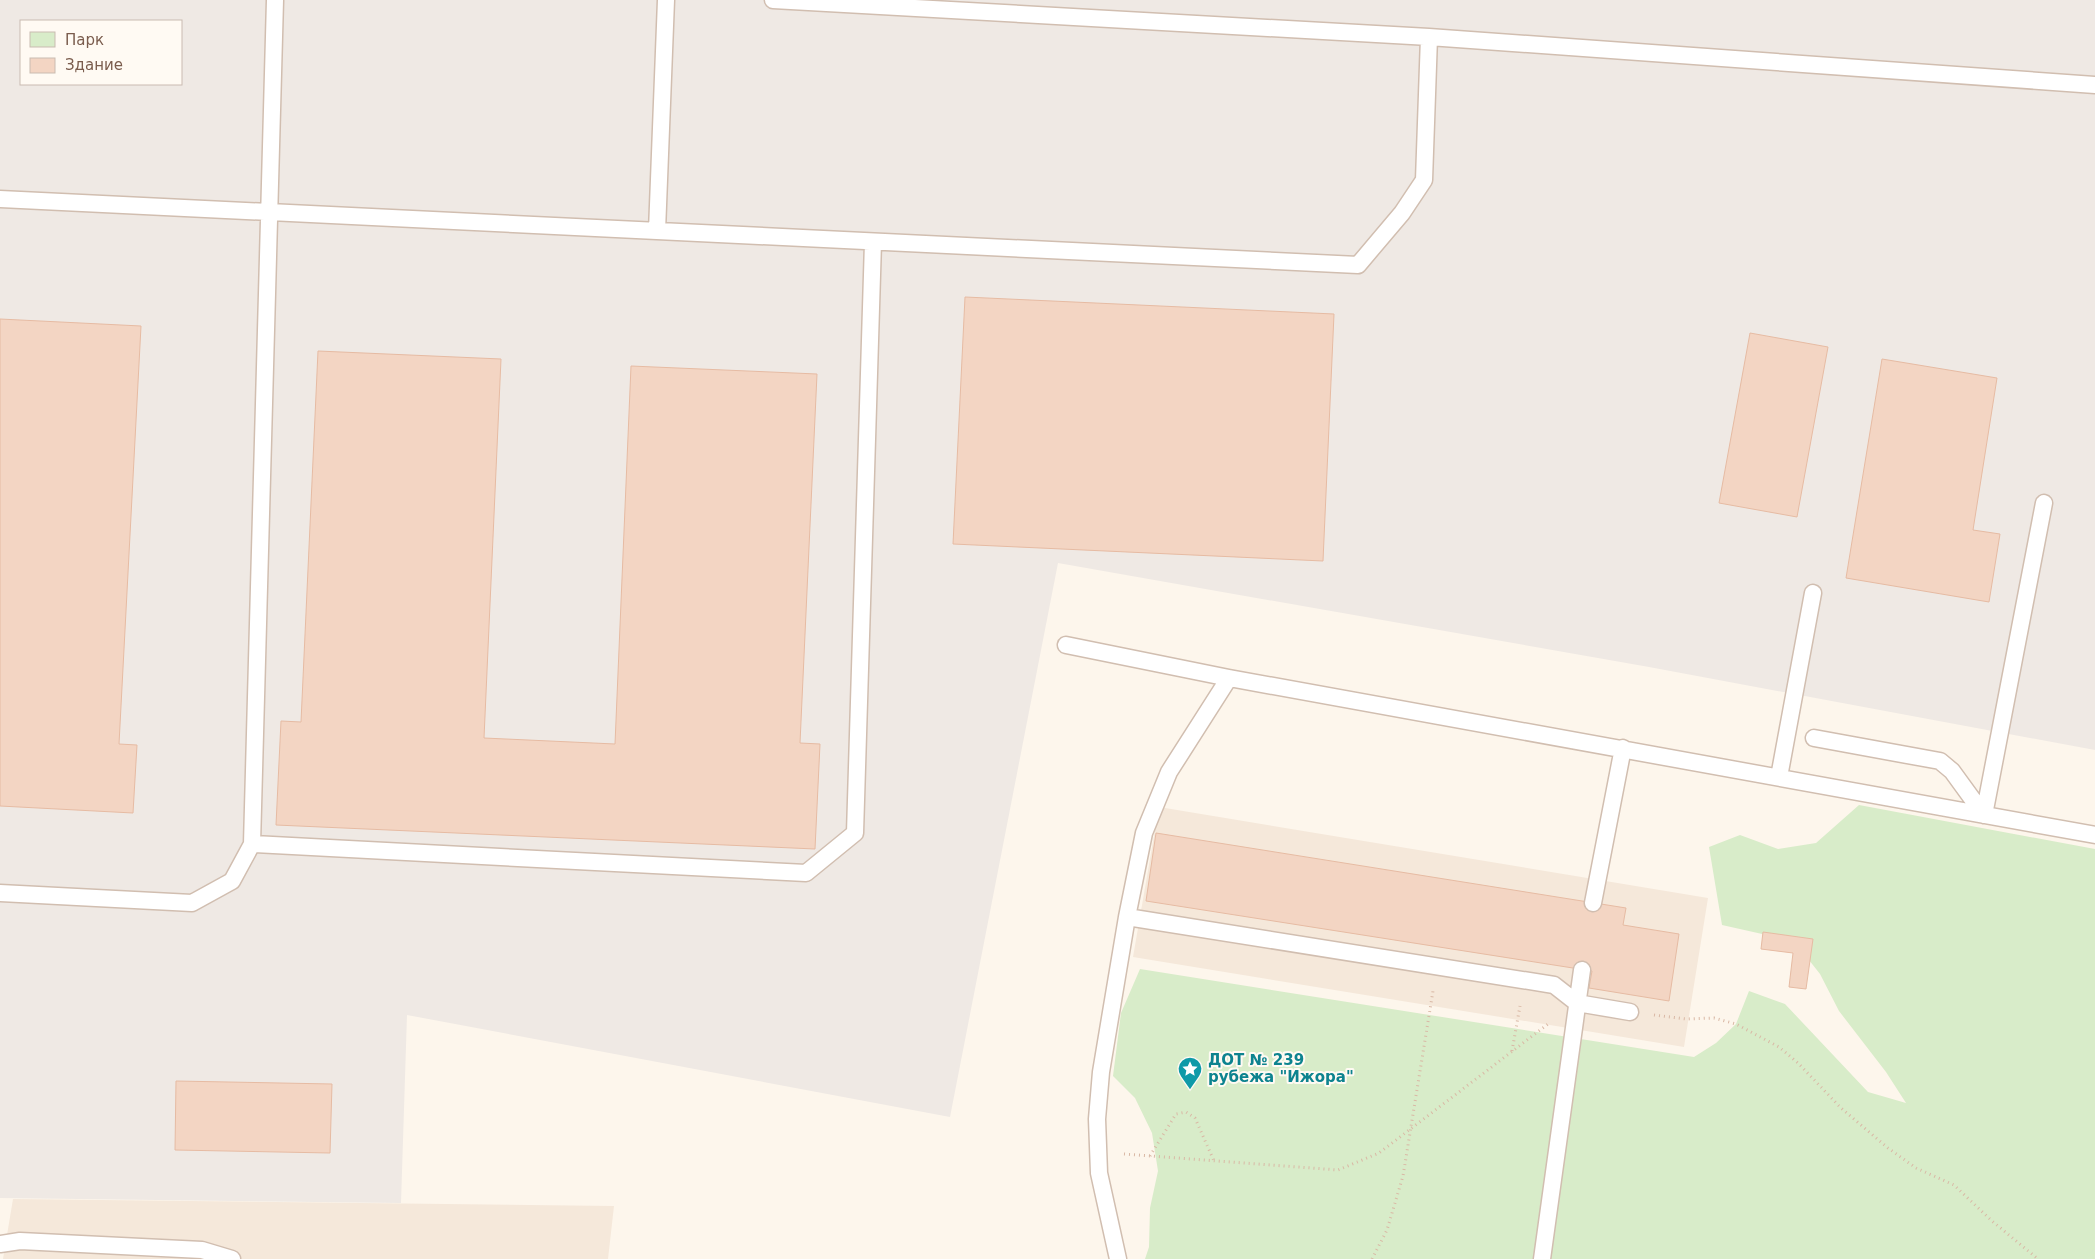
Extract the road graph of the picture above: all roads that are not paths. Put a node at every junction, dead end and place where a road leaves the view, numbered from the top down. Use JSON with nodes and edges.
{"nodes":[{"id":1,"x":275,"y":0,"type":"edge"},
{"id":2,"x":666,"y":0,"type":"edge"},
{"id":3,"x":773,"y":0,"type":"edge"},
{"id":4,"x":1429,"y":37,"type":"junction"},
{"id":5,"x":2095,"y":85,"type":"edge"},
{"id":6,"x":0,"y":199,"type":"edge"},
{"id":7,"x":270,"y":212,"type":"junction"},
{"id":8,"x":657,"y":231,"type":"junction"},
{"id":9,"x":873,"y":242,"type":"junction"},
{"id":10,"x":2044,"y":503,"type":"dead end"},
{"id":11,"x":1813,"y":593,"type":"dead end"},
{"id":12,"x":1066,"y":645,"type":"dead end"},
{"id":13,"x":1229,"y":678,"type":"junction"},
{"id":14,"x":1814,"y":738,"type":"dead end"},
{"id":15,"x":1623,"y":748,"type":"junction"},
{"id":16,"x":1779,"y":777,"type":"junction"},
{"id":17,"x":1984,"y":815,"type":"junction"},
{"id":18,"x":2095,"y":836,"type":"edge"},
{"id":19,"x":252,"y":844,"type":"junction"},
{"id":20,"x":0,"y":893,"type":"edge"},
{"id":21,"x":1593,"y":903,"type":"dead end"},
{"id":22,"x":1127,"y":917,"type":"junction"},
{"id":23,"x":1582,"y":970,"type":"dead end"},
{"id":24,"x":1576,"y":1003,"type":"junction"},
{"id":25,"x":1630,"y":1012,"type":"road end"},
{"id":26,"x":0,"y":1244,"type":"edge"},
{"id":27,"x":232,"y":1259,"type":"edge"},
{"id":28,"x":1118,"y":1259,"type":"edge"},
{"id":29,"x":1542,"y":1259,"type":"edge"}],
"edges":[{"from":1,"to":7,"type":"lane"},
{"from":2,"to":8,"type":"lane"},
{"from":3,"to":4,"type":"lane"},
{"from":4,"to":5,"type":"lane"},
{"from":4,"to":9,"type":"lane"},
{"from":6,"to":7,"type":"lane"},
{"from":7,"to":8,"type":"lane"},
{"from":7,"to":19,"type":"lane"},
{"from":8,"to":9,"type":"lane"},
{"from":9,"to":19,"type":"lane"},
{"from":10,"to":17,"type":"lane"},
{"from":11,"to":16,"type":"lane"},
{"from":12,"to":13,"type":"lane"},
{"from":13,"to":15,"type":"lane"},
{"from":13,"to":22,"type":"lane"},
{"from":14,"to":17,"type":"lane"},
{"from":15,"to":16,"type":"lane"},
{"from":15,"to":21,"type":"lane"},
{"from":16,"to":17,"type":"lane"},
{"from":17,"to":18,"type":"lane"},
{"from":19,"to":20,"type":"lane"},
{"from":22,"to":24,"type":"lane"},
{"from":22,"to":28,"type":"lane"},
{"from":23,"to":24,"type":"lane"},
{"from":24,"to":25,"type":"lane"},
{"from":24,"to":29,"type":"lane"},
{"from":26,"to":27,"type":"lane"}]}
